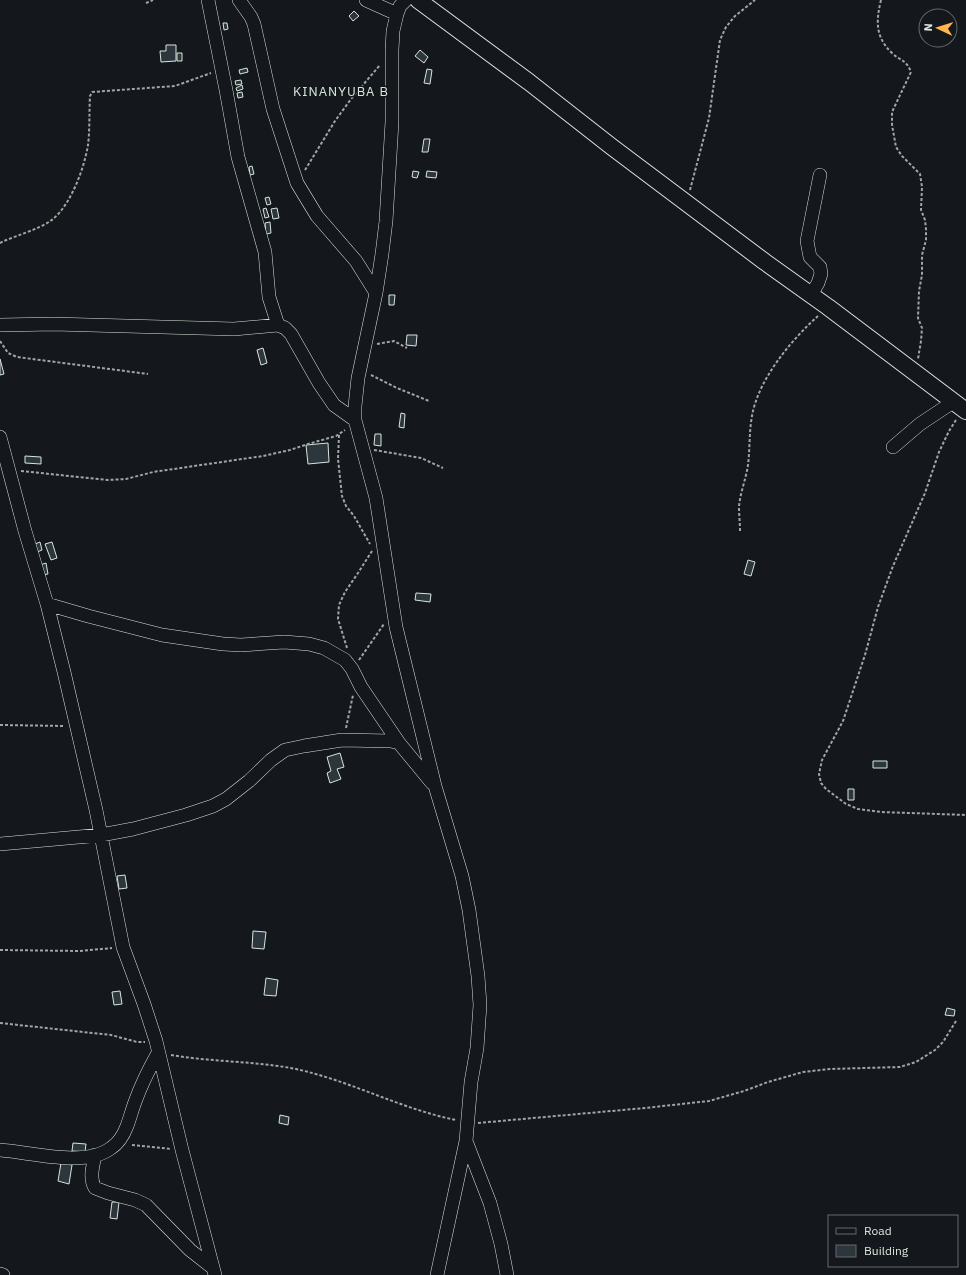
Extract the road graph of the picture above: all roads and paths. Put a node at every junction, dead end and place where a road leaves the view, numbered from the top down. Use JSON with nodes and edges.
{"nodes":[{"id":1,"x":153,"y":0,"type":"edge"},
{"id":2,"x":208,"y":0,"type":"edge"},
{"id":3,"x":239,"y":0,"type":"edge"},
{"id":4,"x":366,"y":0,"type":"edge"},
{"id":5,"x":406,"y":0,"type":"edge"},
{"id":6,"x":418,"y":0,"type":"edge"},
{"id":7,"x":755,"y":0,"type":"edge"},
{"id":8,"x":881,"y":0,"type":"edge"},
{"id":9,"x":146,"y":3,"type":"dead end"},
{"id":10,"x":397,"y":14,"type":"junction"},
{"id":11,"x":392,"y":50,"type":"junction"},
{"id":12,"x":222,"y":71,"type":"junction"},
{"id":13,"x":820,"y":175,"type":"dead end"},
{"id":14,"x":298,"y":183,"type":"junction"},
{"id":15,"x":687,"y":203,"type":"junction"},
{"id":16,"x":0,"y":243,"type":"edge"},
{"id":17,"x":376,"y":293,"type":"junction"},
{"id":18,"x":811,"y":295,"type":"junction"},
{"id":19,"x":828,"y":307,"type":"junction"},
{"id":20,"x":0,"y":325,"type":"edge"},
{"id":21,"x":278,"y":326,"type":"junction"},
{"id":22,"x":0,"y":341,"type":"edge"},
{"id":23,"x":366,"y":342,"type":"junction"},
{"id":24,"x":407,"y":348,"type":"dead end"},
{"id":25,"x":360,"y":368,"type":"junction"},
{"id":26,"x":914,"y":372,"type":"junction"},
{"id":27,"x":148,"y":374,"type":"dead end"},
{"id":28,"x":429,"y":401,"type":"dead end"},
{"id":29,"x":963,"y":408,"type":"edge"},
{"id":30,"x":353,"y":418,"type":"junction"},
{"id":31,"x":339,"y":435,"type":"junction"},
{"id":32,"x":0,"y":437,"type":"edge"},
{"id":33,"x":892,"y":447,"type":"dead end"},
{"id":34,"x":363,"y":448,"type":"junction"},
{"id":35,"x":443,"y":468,"type":"dead end"},
{"id":36,"x":10,"y":470,"type":"junction"},
{"id":37,"x":740,"y":531,"type":"dead end"},
{"id":38,"x":47,"y":604,"type":"junction"},
{"id":39,"x":393,"y":612,"type":"junction"},
{"id":40,"x":348,"y":649,"type":"dead end"},
{"id":41,"x":353,"y":672,"type":"junction"},
{"id":42,"x":0,"y":725,"type":"edge"},
{"id":43,"x":76,"y":725,"type":"junction"},
{"id":44,"x":342,"y":740,"type":"junction"},
{"id":45,"x":399,"y":743,"type":"junction"},
{"id":46,"x":435,"y":786,"type":"junction"},
{"id":47,"x":966,"y":815,"type":"edge"},
{"id":48,"x":101,"y":835,"type":"junction"},
{"id":49,"x":0,"y":844,"type":"edge"},
{"id":50,"x":123,"y":947,"type":"junction"},
{"id":51,"x":0,"y":950,"type":"edge"},
{"id":52,"x":956,"y":1021,"type":"dead end"},
{"id":53,"x":0,"y":1023,"type":"edge"},
{"id":54,"x":157,"y":1047,"type":"junction"},
{"id":55,"x":467,"y":1123,"type":"junction"},
{"id":56,"x":466,"y":1141,"type":"junction"},
{"id":57,"x":117,"y":1143,"type":"junction"},
{"id":58,"x":0,"y":1150,"type":"edge"},
{"id":59,"x":182,"y":1150,"type":"junction"},
{"id":60,"x":95,"y":1155,"type":"junction"},
{"id":61,"x":214,"y":1272,"type":"edge"},
{"id":62,"x":0,"y":1274,"type":"edge"},
{"id":63,"x":3,"y":1275,"type":"edge"},
{"id":64,"x":437,"y":1275,"type":"edge"},
{"id":65,"x":507,"y":1275,"type":"edge"}],
"edges":[{"from":1,"to":9,"type":"path"},
{"from":2,"to":12,"type":"street"},
{"from":3,"to":14,"type":"street"},
{"from":4,"to":10,"type":"street"},
{"from":5,"to":10,"type":"street"},
{"from":6,"to":15,"type":"main road"},
{"from":7,"to":15,"type":"path"},
{"from":8,"to":26,"type":"path"},
{"from":10,"to":11,"type":"street"},
{"from":11,"to":14,"type":"path"},
{"from":11,"to":17,"type":"street"},
{"from":12,"to":16,"type":"path"},
{"from":12,"to":21,"type":"street"},
{"from":13,"to":18,"type":"street"},
{"from":14,"to":17,"type":"street"},
{"from":15,"to":18,"type":"main road"},
{"from":17,"to":23,"type":"street"},
{"from":18,"to":19,"type":"main road"},
{"from":19,"to":26,"type":"main road"},
{"from":19,"to":37,"type":"path"},
{"from":20,"to":21,"type":"street"},
{"from":21,"to":30,"type":"street"},
{"from":22,"to":27,"type":"path"},
{"from":23,"to":24,"type":"path"},
{"from":23,"to":25,"type":"street"},
{"from":25,"to":28,"type":"path"},
{"from":25,"to":30,"type":"street"},
{"from":26,"to":29,"type":"main road"},
{"from":29,"to":33,"type":"street"},
{"from":29,"to":47,"type":"path"},
{"from":30,"to":31,"type":"path"},
{"from":30,"to":34,"type":"street"},
{"from":31,"to":36,"type":"path"},
{"from":31,"to":40,"type":"path"},
{"from":32,"to":36,"type":"street"},
{"from":34,"to":35,"type":"path"},
{"from":34,"to":39,"type":"street"},
{"from":36,"to":38,"type":"street"},
{"from":38,"to":41,"type":"street"},
{"from":38,"to":43,"type":"street"},
{"from":39,"to":41,"type":"path"},
{"from":39,"to":46,"type":"street"},
{"from":41,"to":44,"type":"path"},
{"from":41,"to":45,"type":"street"},
{"from":42,"to":43,"type":"path"},
{"from":43,"to":48,"type":"street"},
{"from":44,"to":45,"type":"street"},
{"from":44,"to":48,"type":"street"},
{"from":45,"to":46,"type":"street"},
{"from":46,"to":55,"type":"street"},
{"from":48,"to":49,"type":"street"},
{"from":48,"to":50,"type":"street"},
{"from":50,"to":51,"type":"path"},
{"from":50,"to":54,"type":"street"},
{"from":52,"to":55,"type":"path"},
{"from":53,"to":54,"type":"path"},
{"from":54,"to":55,"type":"path"},
{"from":54,"to":57,"type":"street"},
{"from":54,"to":59,"type":"street"},
{"from":55,"to":56,"type":"street"},
{"from":56,"to":64,"type":"street"},
{"from":56,"to":65,"type":"street"},
{"from":57,"to":59,"type":"path"},
{"from":57,"to":60,"type":"street"},
{"from":58,"to":60,"type":"street"},
{"from":59,"to":61,"type":"street"},
{"from":60,"to":61,"type":"street"},
{"from":62,"to":63,"type":"street"}]}
